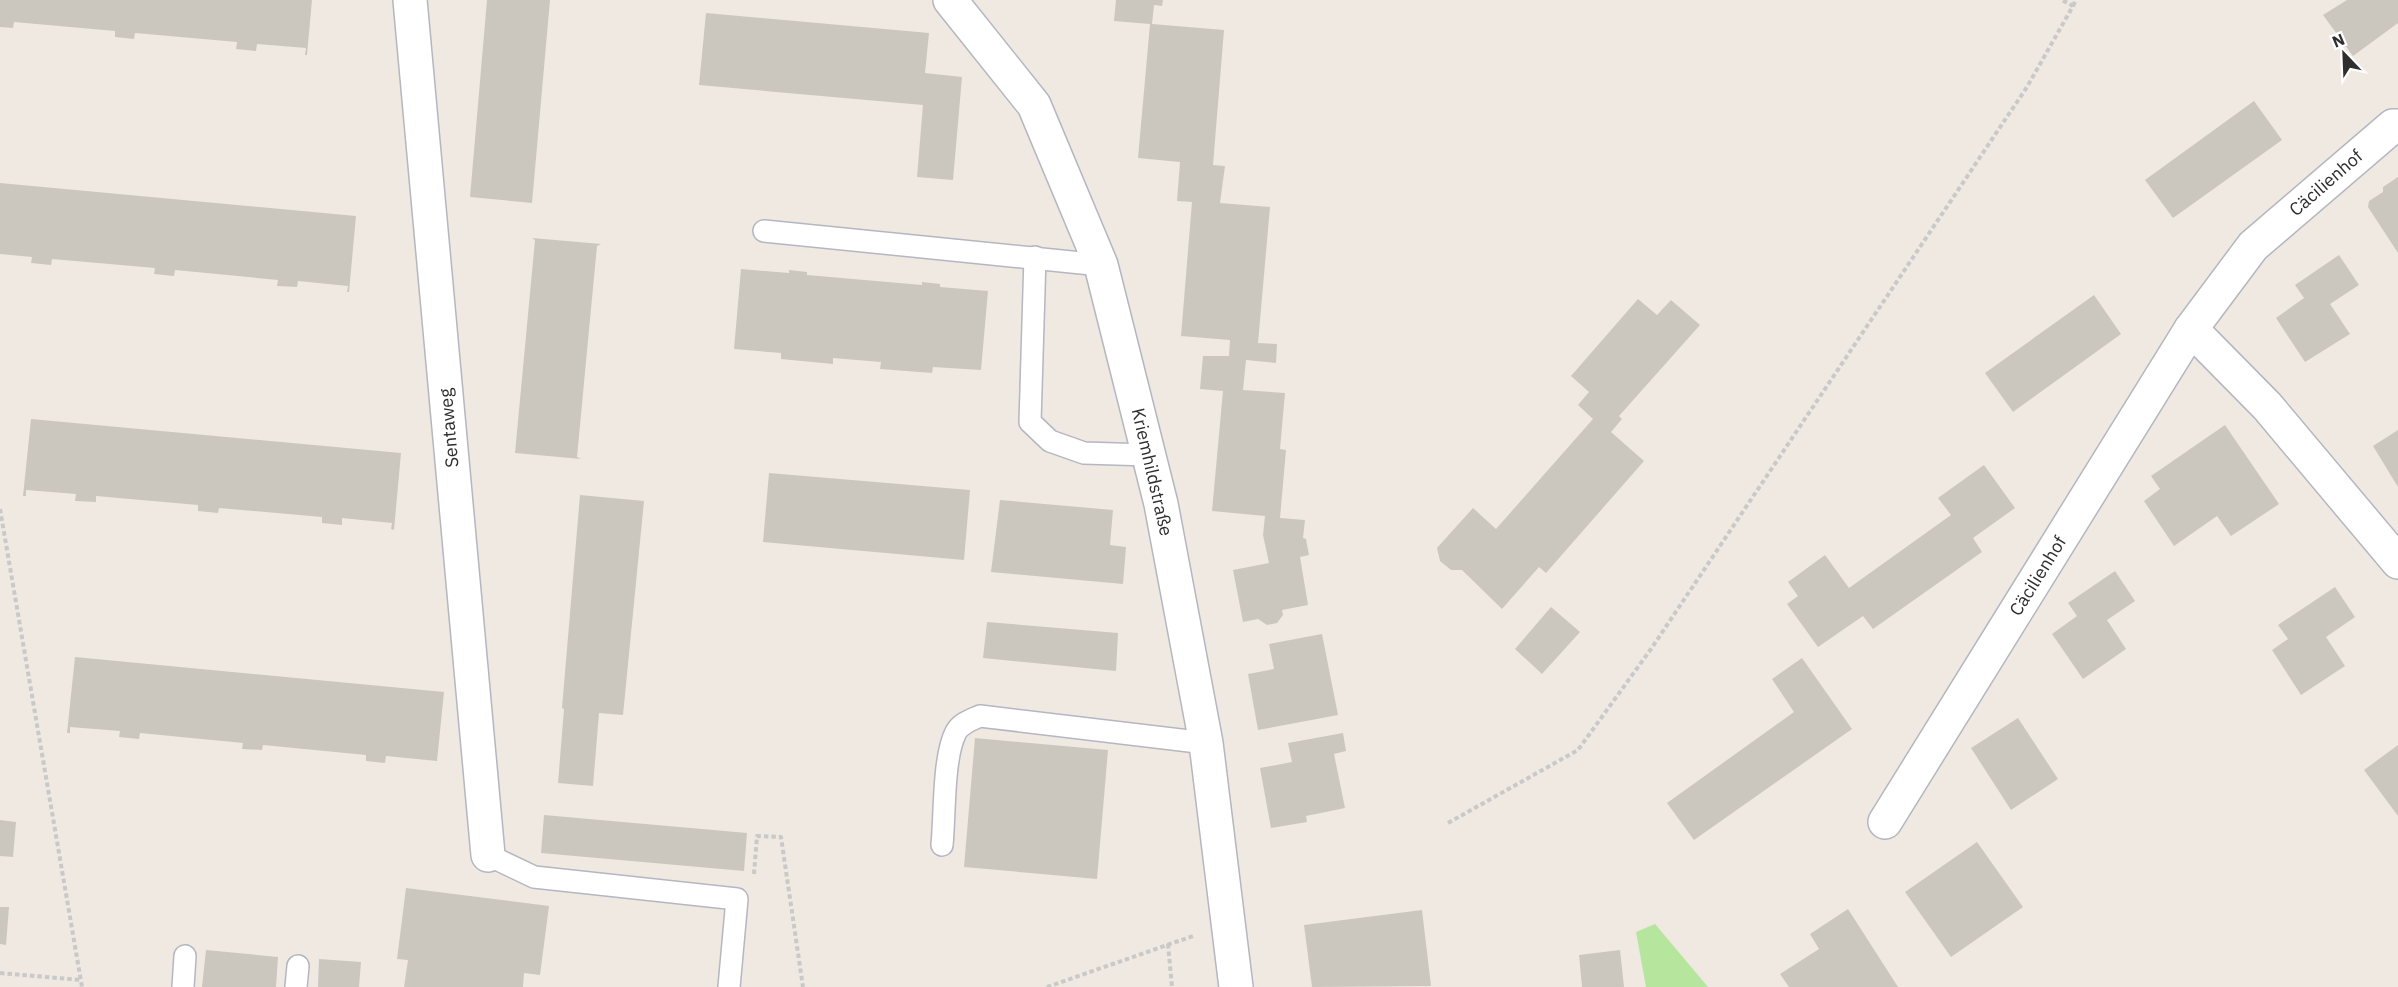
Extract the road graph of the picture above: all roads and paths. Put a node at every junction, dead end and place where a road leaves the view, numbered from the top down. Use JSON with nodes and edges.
{"nodes":[{"id":1,"x":410,"y":0,"type":"edge"},
{"id":2,"x":950,"y":0,"type":"edge"},
{"id":3,"x":2062,"y":0,"type":"edge"},
{"id":4,"x":2076,"y":0,"type":"edge"},
{"id":5,"x":2073,"y":6,"type":"junction"},
{"id":6,"x":2398,"y":126,"type":"edge"},
{"id":7,"x":764,"y":231,"type":"dead end"},
{"id":8,"x":1035,"y":258,"type":"junction"},
{"id":9,"x":1101,"y":264,"type":"junction"},
{"id":10,"x":2191,"y":329,"type":"junction"},
{"id":11,"x":1148,"y":455,"type":"junction"},
{"id":12,"x":0,"y":509,"type":"edge"},
{"id":13,"x":2398,"y":562,"type":"edge"},
{"id":14,"x":1206,"y":743,"type":"junction"},
{"id":15,"x":1885,"y":822,"type":"dead end"},
{"id":16,"x":1448,"y":823,"type":"dead end"},
{"id":17,"x":942,"y":844,"type":"dead end"},
{"id":18,"x":488,"y":855,"type":"joint"},
{"id":19,"x":756,"y":855,"type":"dead end"},
{"id":20,"x":1227,"y":926,"type":"junction"},
{"id":21,"x":1168,"y":944,"type":"junction"},
{"id":22,"x":185,"y":956,"type":"dead end"},
{"id":23,"x":298,"y":966,"type":"dead end"},
{"id":24,"x":0,"y":973,"type":"edge"},
{"id":25,"x":81,"y":980,"type":"junction"},
{"id":26,"x":82,"y":987,"type":"edge"},
{"id":27,"x":183,"y":987,"type":"edge"},
{"id":28,"x":296,"y":987,"type":"edge"},
{"id":29,"x":729,"y":987,"type":"edge"},
{"id":30,"x":803,"y":987,"type":"edge"},
{"id":31,"x":1047,"y":987,"type":"edge"},
{"id":32,"x":1172,"y":987,"type":"edge"},
{"id":33,"x":1236,"y":987,"type":"edge"}],
"edges":[{"from":1,"to":18,"type":"street","name":"Sentaweg"},
{"from":2,"to":9,"type":"street","name":"Kriemhildstraße"},
{"from":3,"to":5,"type":"path"},
{"from":4,"to":5,"type":"path"},
{"from":5,"to":16,"type":"path"},
{"from":6,"to":10,"type":"street","name":"Cäcilienhof"},
{"from":7,"to":8,"type":"lane"},
{"from":8,"to":9,"type":"lane"},
{"from":8,"to":11,"type":"lane"},
{"from":9,"to":11,"type":"street","name":"Kriemhildstraße"},
{"from":10,"to":13,"type":"street"},
{"from":10,"to":15,"type":"street","name":"Cäcilienhof"},
{"from":11,"to":14,"type":"street","name":"Kriemhildstraße"},
{"from":12,"to":25,"type":"path"},
{"from":14,"to":17,"type":"lane"},
{"from":14,"to":20,"type":"street","name":"Kriemhildstraße"},
{"from":18,"to":29,"type":"lane"},
{"from":19,"to":30,"type":"path"},
{"from":20,"to":21,"type":"path"},
{"from":20,"to":33,"type":"street","name":"Kriemhildstraße"},
{"from":21,"to":31,"type":"path"},
{"from":21,"to":32,"type":"path"},
{"from":22,"to":27,"type":"lane"},
{"from":23,"to":28,"type":"lane"},
{"from":24,"to":25,"type":"path"},
{"from":25,"to":26,"type":"path"}]}
